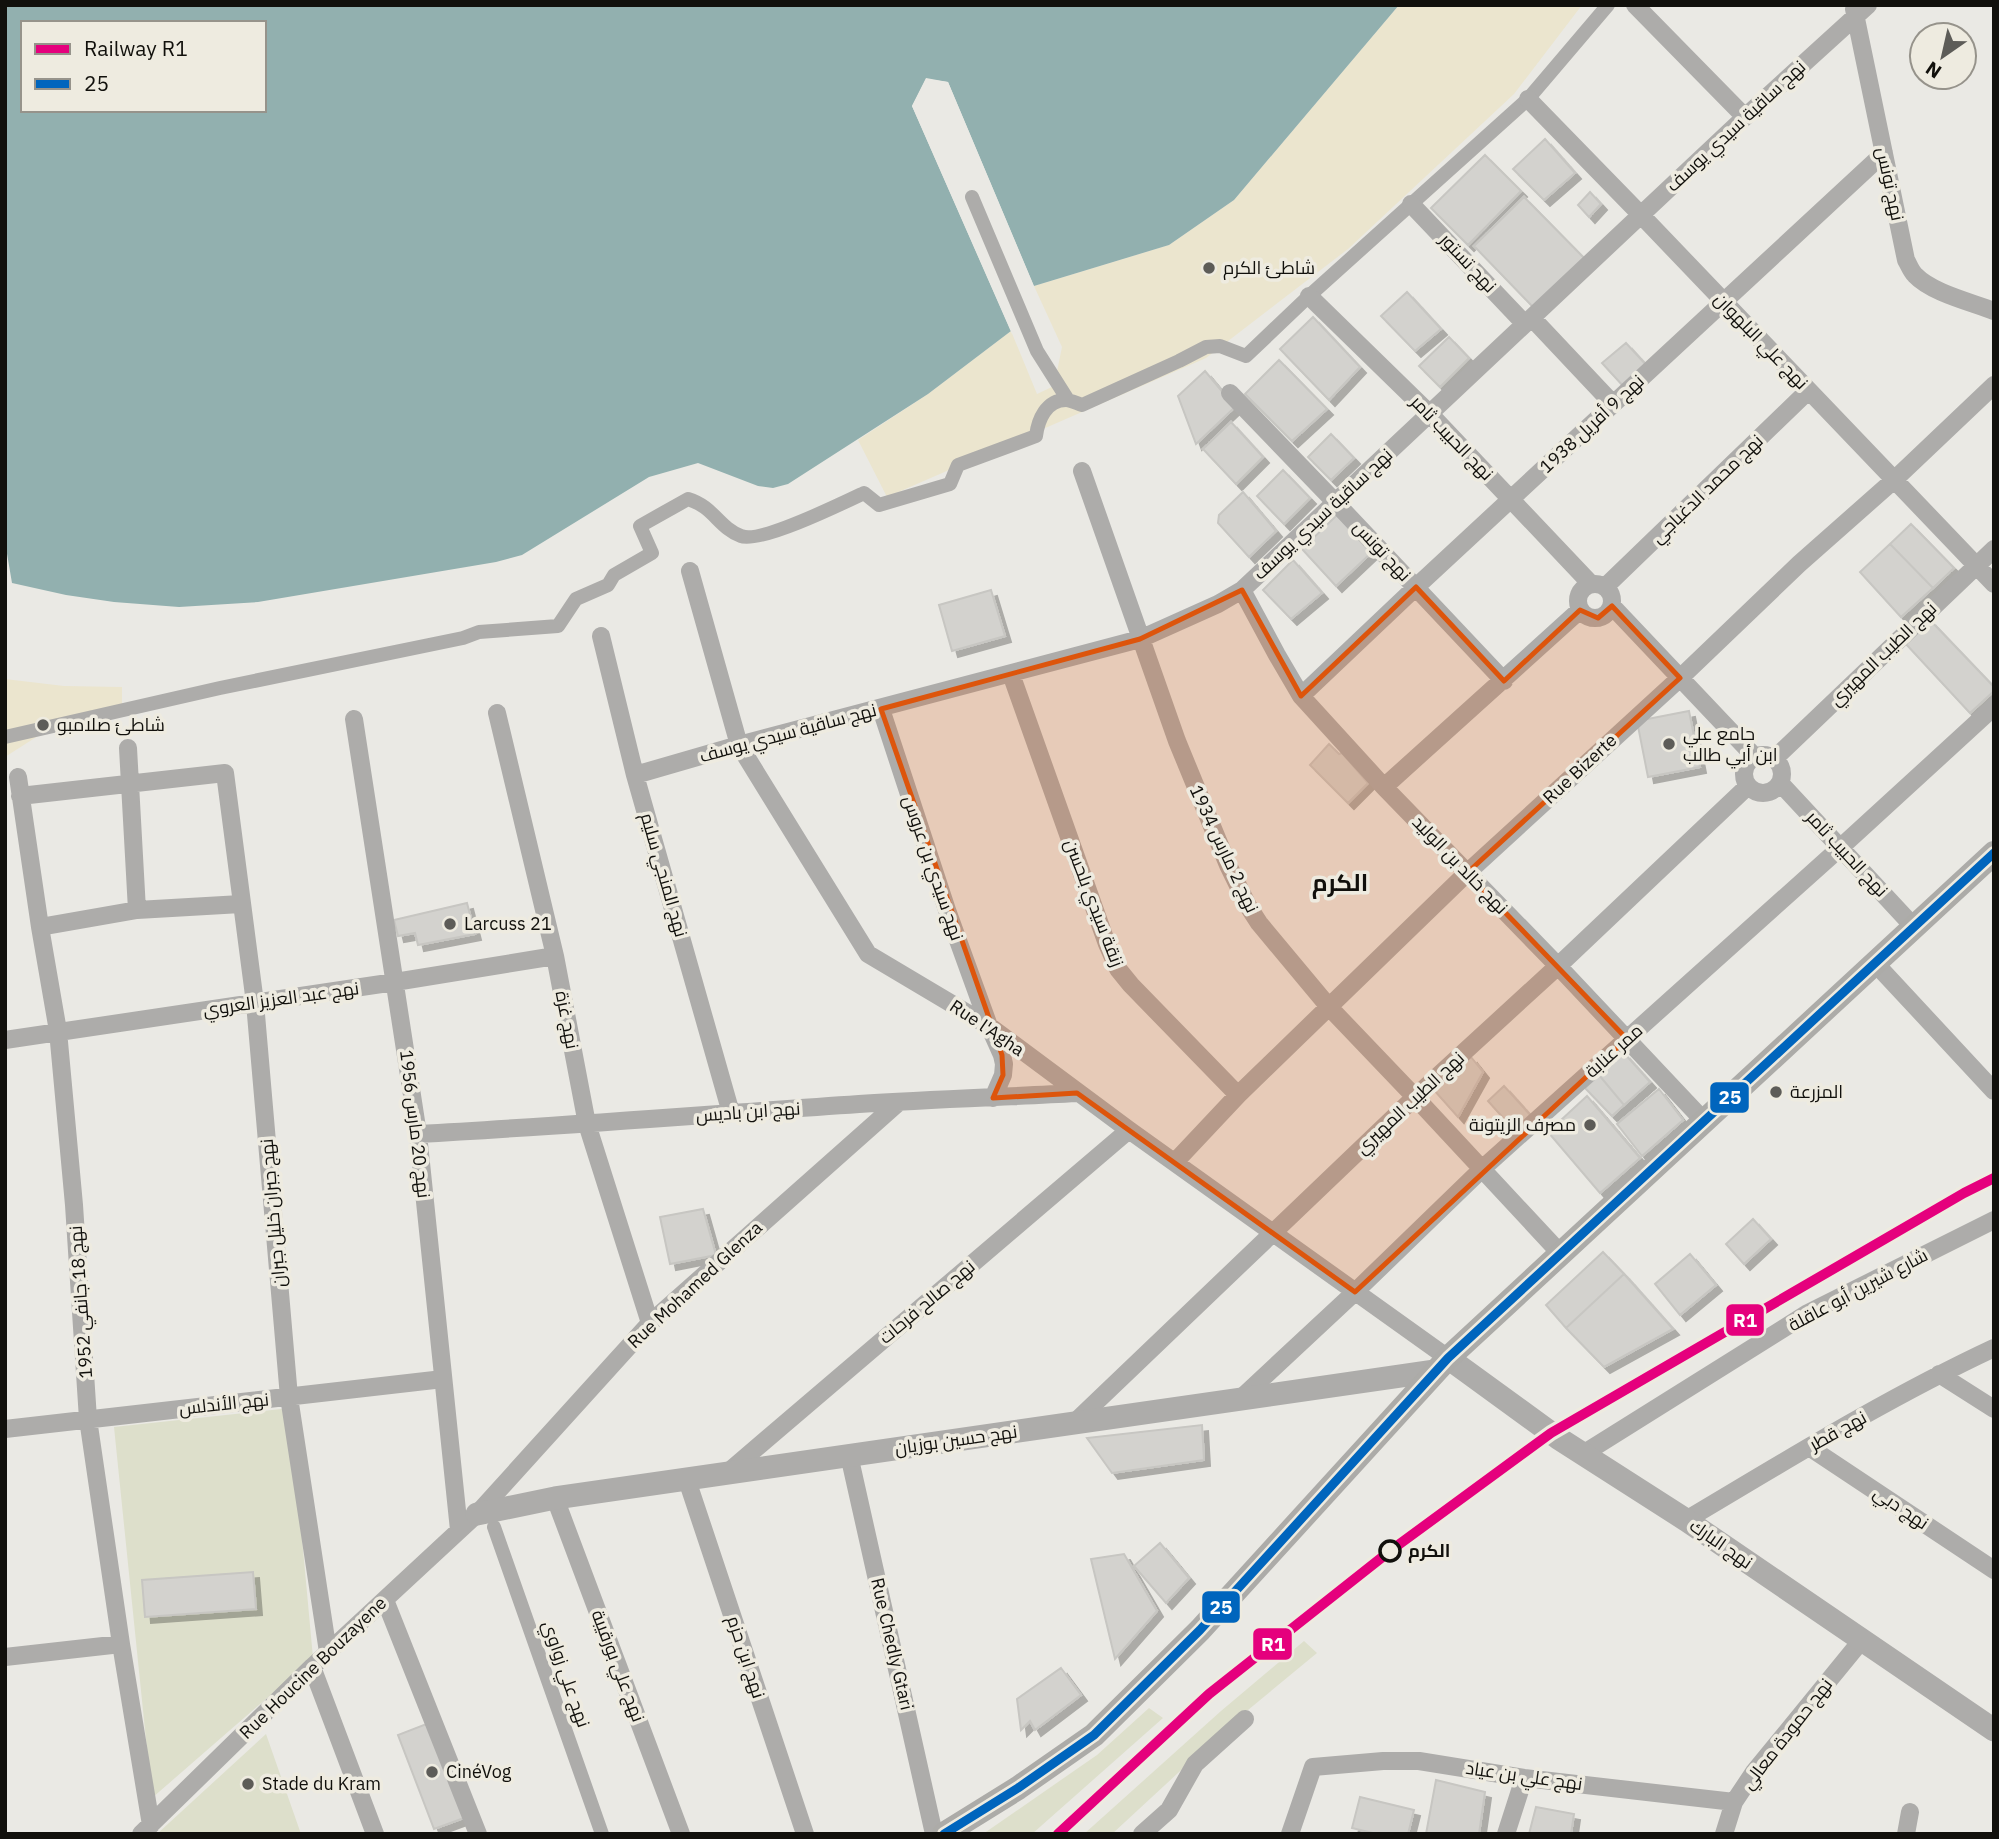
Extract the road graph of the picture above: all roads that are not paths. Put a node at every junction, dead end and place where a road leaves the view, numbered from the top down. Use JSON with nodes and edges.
{"nodes":[{"id":1,"x":1608,"y":5,"type":"edge"},
{"id":2,"x":1635,"y":5,"type":"edge"},
{"id":3,"x":1859,"y":9,"type":"edge"},
{"id":4,"x":1528,"y":99,"type":"junction"},
{"id":5,"x":1745,"y":117,"type":"junction"},
{"id":6,"x":1884,"y":153,"type":"junction"},
{"id":7,"x":972,"y":197,"type":"dead end"},
{"id":8,"x":1412,"y":204,"type":"junction"},
{"id":9,"x":1641,"y":215,"type":"junction"},
{"id":10,"x":1309,"y":296,"type":"junction"},
{"id":11,"x":1723,"y":302,"type":"junction"},
{"id":12,"x":1994,"y":311,"type":"edge"},
{"id":13,"x":1528,"y":321,"type":"junction"},
{"id":14,"x":1994,"y":385,"type":"edge"},
{"id":15,"x":1808,"y":391,"type":"junction"},
{"id":16,"x":1230,"y":393,"type":"dead end"},
{"id":17,"x":1068,"y":400,"type":"junction"},
{"id":18,"x":1613,"y":404,"type":"junction"},
{"id":19,"x":1429,"y":414,"type":"junction"},
{"id":20,"x":1082,"y":471,"type":"dead end"},
{"id":21,"x":1894,"y":480,"type":"junction"},
{"id":22,"x":1511,"y":499,"type":"junction"},
{"id":23,"x":1336,"y":502,"type":"junction"},
{"id":24,"x":1994,"y":550,"type":"edge"},
{"id":25,"x":1976,"y":565,"type":"junction"},
{"id":26,"x":690,"y":571,"type":"dead end"},
{"id":27,"x":1994,"y":584,"type":"edge"},
{"id":28,"x":1598,"y":585,"type":"junction"},
{"id":29,"x":1416,"y":587,"type":"junction"},
{"id":30,"x":1242,"y":590,"type":"junction"},
{"id":31,"x":1612,"y":606,"type":"junction"},
{"id":32,"x":1580,"y":610,"type":"junction"},
{"id":33,"x":601,"y":636,"type":"dead end"},
{"id":34,"x":1140,"y":639,"type":"junction"},
{"id":35,"x":1010,"y":674,"type":"junction"},
{"id":36,"x":1680,"y":678,"type":"junction"},
{"id":37,"x":1504,"y":681,"type":"junction"},
{"id":38,"x":1301,"y":696,"type":"junction"},
{"id":39,"x":1994,"y":707,"type":"edge"},
{"id":40,"x":881,"y":709,"type":"junction"},
{"id":41,"x":497,"y":713,"type":"dead end"},
{"id":42,"x":354,"y":719,"type":"dead end"},
{"id":43,"x":5,"y":737,"type":"edge"},
{"id":44,"x":739,"y":745,"type":"junction"},
{"id":45,"x":128,"y":748,"type":"dead end"},
{"id":46,"x":1755,"y":757,"type":"junction"},
{"id":47,"x":1774,"y":759,"type":"junction"},
{"id":48,"x":635,"y":775,"type":"junction"},
{"id":49,"x":19,"y":777,"type":"dead end"},
{"id":50,"x":129,"y":783,"type":"junction"},
{"id":51,"x":1780,"y":783,"type":"junction"},
{"id":52,"x":1748,"y":786,"type":"junction"},
{"id":53,"x":1384,"y":788,"type":"junction"},
{"id":54,"x":20,"y":796,"type":"junction"},
{"id":55,"x":1841,"y":847,"type":"junction"},
{"id":56,"x":1994,"y":853,"type":"edge"},
{"id":57,"x":1467,"y":873,"type":"junction"},
{"id":58,"x":241,"y":904,"type":"junction"},
{"id":59,"x":137,"y":910,"type":"junction"},
{"id":60,"x":1913,"y":926,"type":"junction"},
{"id":61,"x":40,"y":927,"type":"junction"},
{"id":62,"x":555,"y":956,"type":"junction"},
{"id":63,"x":1874,"y":962,"type":"junction"},
{"id":64,"x":1558,"y":966,"type":"junction"},
{"id":65,"x":395,"y":982,"type":"junction"},
{"id":66,"x":255,"y":1003,"type":"junction"},
{"id":67,"x":1329,"y":1007,"type":"junction"},
{"id":68,"x":989,"y":1026,"type":"junction"},
{"id":69,"x":58,"y":1031,"type":"junction"},
{"id":70,"x":5,"y":1040,"type":"edge"},
{"id":71,"x":1627,"y":1040,"type":"junction"},
{"id":72,"x":1994,"y":1091,"type":"edge"},
{"id":73,"x":1077,"y":1093,"type":"junction"},
{"id":74,"x":1238,"y":1094,"type":"junction"},
{"id":75,"x":1415,"y":1097,"type":"junction"},
{"id":76,"x":993,"y":1098,"type":"junction"},
{"id":77,"x":899,"y":1101,"type":"junction"},
{"id":78,"x":731,"y":1113,"type":"junction"},
{"id":79,"x":1704,"y":1121,"type":"junction"},
{"id":80,"x":587,"y":1124,"type":"junction"},
{"id":81,"x":1129,"y":1130,"type":"junction"},
{"id":82,"x":418,"y":1134,"type":"junction"},
{"id":83,"x":1175,"y":1162,"type":"junction"},
{"id":84,"x":1482,"y":1169,"type":"junction"},
{"id":85,"x":1994,"y":1220,"type":"edge"},
{"id":86,"x":1273,"y":1233,"type":"junction"},
{"id":87,"x":1561,"y":1254,"type":"junction"},
{"id":88,"x":1355,"y":1292,"type":"junction"},
{"id":89,"x":650,"y":1323,"type":"junction"},
{"id":90,"x":1994,"y":1348,"type":"edge"},
{"id":91,"x":1442,"y":1365,"type":"junction"},
{"id":92,"x":1940,"y":1374,"type":"junction"},
{"id":93,"x":443,"y":1379,"type":"junction"},
{"id":94,"x":289,"y":1397,"type":"junction"},
{"id":95,"x":1239,"y":1400,"type":"junction"},
{"id":96,"x":1994,"y":1409,"type":"edge"},
{"id":97,"x":88,"y":1419,"type":"junction"},
{"id":98,"x":1073,"y":1424,"type":"junction"},
{"id":99,"x":5,"y":1429,"type":"edge"},
{"id":100,"x":1808,"y":1447,"type":"junction"},
{"id":101,"x":1583,"y":1454,"type":"junction"},
{"id":102,"x":849,"y":1455,"type":"junction"},
{"id":103,"x":726,"y":1474,"type":"junction"},
{"id":104,"x":687,"y":1480,"type":"junction"},
{"id":105,"x":555,"y":1498,"type":"junction"},
{"id":106,"x":486,"y":1520,"type":"junction"},
{"id":107,"x":1686,"y":1520,"type":"junction"},
{"id":108,"x":459,"y":1530,"type":"junction"},
{"id":109,"x":1994,"y":1570,"type":"edge"},
{"id":110,"x":385,"y":1600,"type":"junction"},
{"id":111,"x":1861,"y":1642,"type":"junction"},
{"id":112,"x":121,"y":1644,"type":"junction"},
{"id":113,"x":328,"y":1652,"type":"junction"},
{"id":114,"x":5,"y":1657,"type":"edge"},
{"id":115,"x":312,"y":1667,"type":"junction"},
{"id":116,"x":1245,"y":1718,"type":"dead end"},
{"id":117,"x":1994,"y":1730,"type":"edge"},
{"id":118,"x":1524,"y":1778,"type":"junction"},
{"id":119,"x":1734,"y":1802,"type":"junction"},
{"id":120,"x":1169,"y":1810,"type":"junction"},
{"id":121,"x":1910,"y":1812,"type":"dead end"},
{"id":122,"x":142,"y":1831,"type":"edge"},
{"id":123,"x":375,"y":1834,"type":"edge"},
{"id":124,"x":478,"y":1834,"type":"edge"},
{"id":125,"x":602,"y":1834,"type":"edge"},
{"id":126,"x":681,"y":1834,"type":"edge"},
{"id":127,"x":806,"y":1834,"type":"edge"},
{"id":128,"x":934,"y":1834,"type":"edge"},
{"id":129,"x":944,"y":1834,"type":"edge"},
{"id":130,"x":1142,"y":1834,"type":"edge"},
{"id":131,"x":1164,"y":1834,"type":"edge"},
{"id":132,"x":1290,"y":1834,"type":"edge"},
{"id":133,"x":1506,"y":1834,"type":"edge"},
{"id":134,"x":1724,"y":1834,"type":"edge"},
{"id":135,"x":1906,"y":1834,"type":"edge"}],
"edges":[{"from":1,"to":4,"type":"street"},
{"from":2,"to":5,"type":"street"},
{"from":3,"to":5,"type":"street","name":"نهج ساقية سيدي يوسف"},
{"from":3,"to":6,"type":"street","name":"نهج تونس"},
{"from":4,"to":8,"type":"street"},
{"from":4,"to":9,"type":"street","name":"نهج علي البلهوان"},
{"from":5,"to":9,"type":"street","name":"نهج ساقية سيدي يوسف"},
{"from":6,"to":11,"type":"street","name":"نهج 9 أفريل 1938"},
{"from":6,"to":12,"type":"street","name":"نهج تونس"},
{"from":7,"to":17,"type":"street"},
{"from":8,"to":10,"type":"street"},
{"from":8,"to":13,"type":"street","name":"نهج تستور"},
{"from":9,"to":11,"type":"street","name":"نهج علي البلهوان"},
{"from":9,"to":13,"type":"street","name":"نهج ساقية سيدي يوسف"},
{"from":10,"to":17,"type":"street"},
{"from":10,"to":19,"type":"street","name":"نهج الحبيب ثامر"},
{"from":11,"to":15,"type":"street","name":"نهج علي البلهوان"},
{"from":11,"to":18,"type":"street","name":"نهج 9 أفريل 1938"},
{"from":13,"to":18,"type":"street","name":"نهج تستور"},
{"from":13,"to":19,"type":"street","name":"نهج ساقية سيدي يوسف"},
{"from":14,"to":21,"type":"street","name":"Rue Bizerte"},
{"from":15,"to":21,"type":"street","name":"نهج علي البلهوان"},
{"from":15,"to":28,"type":"street","name":"نهج محمد الدغباجي"},
{"from":16,"to":23,"type":"street","name":"نهج تونس"},
{"from":17,"to":43,"type":"street"},
{"from":18,"to":22,"type":"street","name":"نهج 9 أفريل 1938"},
{"from":19,"to":22,"type":"street","name":"نهج الحبيب ثامر"},
{"from":19,"to":23,"type":"street","name":"نهج ساقية سيدي يوسف"},
{"from":20,"to":34,"type":"street","name":"نهج 2 مارس 1934"},
{"from":21,"to":25,"type":"street","name":"نهج علي البلهوان"},
{"from":21,"to":36,"type":"street","name":"Rue Bizerte"},
{"from":22,"to":28,"type":"street","name":"نهج الحبيب ثامر"},
{"from":22,"to":29,"type":"street","name":"نهج 9 أفريل 1938"},
{"from":23,"to":29,"type":"street","name":"نهج تونس"},
{"from":23,"to":30,"type":"street","name":"نهج ساقية سيدي يوسف"},
{"from":24,"to":25,"type":"street","name":"نهج الطيب المهيري"},
{"from":25,"to":27,"type":"street","name":"نهج علي البلهوان"},
{"from":25,"to":47,"type":"street","name":"نهج الطيب المهيري"},
{"from":26,"to":44,"type":"street","name":"Rue l'Agha"},
{"from":28,"to":31,"type":"street"},
{"from":28,"to":32,"type":"street"},
{"from":29,"to":37,"type":"street","name":"نهج تونس"},
{"from":29,"to":38,"type":"street","name":"نهج 9 أفريل 1938"},
{"from":30,"to":34,"type":"street","name":"نهج ساقية سيدي يوسف"},
{"from":30,"to":38,"type":"street","name":"نهج خالد بن الوليد"},
{"from":31,"to":32,"type":"street"},
{"from":31,"to":36,"type":"street"},
{"from":32,"to":37,"type":"street"},
{"from":33,"to":48,"type":"street","name":"نهج المنجي سليم"},
{"from":34,"to":35,"type":"street","name":"نهج ساقية سيدي يوسف"},
{"from":34,"to":67,"type":"street","name":"نهج 2 مارس 1934"},
{"from":35,"to":40,"type":"street","name":"نهج ساقية سيدي يوسف"},
{"from":35,"to":74,"type":"street","name":"زنقة سيدي بلحسن"},
{"from":36,"to":46,"type":"street"},
{"from":36,"to":57,"type":"street","name":"Rue Bizerte"},
{"from":37,"to":53,"type":"street"},
{"from":38,"to":53,"type":"street","name":"نهج خالد بن الوليد"},
{"from":39,"to":55,"type":"street","name":"ممر عنابة"},
{"from":40,"to":44,"type":"street","name":"نهج ساقية سيدي يوسف"},
{"from":40,"to":68,"type":"street","name":"نهج سيدي بن عروس"},
{"from":41,"to":62,"type":"street","name":"نهج غزة"},
{"from":42,"to":65,"type":"street","name":"نهج 20 مارس 1956"},
{"from":44,"to":48,"type":"street","name":"نهج ساقية سيدي يوسف"},
{"from":44,"to":68,"type":"street","name":"Rue l'Agha"},
{"from":45,"to":50,"type":"street"},
{"from":46,"to":47,"type":"street"},
{"from":46,"to":52,"type":"street"},
{"from":47,"to":51,"type":"street"},
{"from":48,"to":78,"type":"street","name":"نهج المنجي سليم"},
{"from":49,"to":54,"type":"street","name":"نهج 18 جانفي 1952"},
{"from":50,"to":54,"type":"street"},
{"from":50,"to":58,"type":"street","name":"نهج جبران خليل جبران"},
{"from":50,"to":59,"type":"street"},
{"from":51,"to":52,"type":"street"},
{"from":51,"to":55,"type":"street","name":"نهج الحبيب ثامر"},
{"from":52,"to":64,"type":"street","name":"نهج الطيب المهيري"},
{"from":53,"to":57,"type":"street","name":"نهج خالد بن الوليد"},
{"from":54,"to":61,"type":"street","name":"نهج 18 جانفي 1952"},
{"from":55,"to":60,"type":"street","name":"نهج الحبيب ثامر"},
{"from":55,"to":71,"type":"street","name":"ممر عنابة"},
{"from":56,"to":60,"type":"main road"},
{"from":57,"to":64,"type":"street","name":"نهج خالد بن الوليد"},
{"from":57,"to":67,"type":"street","name":"Rue Bizerte"},
{"from":58,"to":59,"type":"street"},
{"from":58,"to":66,"type":"street","name":"نهج جبران خليل جبران"},
{"from":59,"to":61,"type":"street"},
{"from":60,"to":63,"type":"main road"},
{"from":61,"to":69,"type":"street","name":"نهج 18 جانفي 1952"},
{"from":62,"to":65,"type":"street","name":"نهج عبد العزيز العروي"},
{"from":62,"to":80,"type":"street","name":"نهج غزة"},
{"from":63,"to":72,"type":"street"},
{"from":63,"to":79,"type":"main road"},
{"from":64,"to":71,"type":"street","name":"نهج خالد بن الوليد"},
{"from":64,"to":75,"type":"street","name":"نهج الطيب المهيري"},
{"from":65,"to":66,"type":"street","name":"نهج عبد العزيز العروي"},
{"from":65,"to":82,"type":"street","name":"نهج 20 مارس 1956"},
{"from":66,"to":69,"type":"street","name":"نهج عبد العزيز العروي"},
{"from":66,"to":94,"type":"street","name":"نهج جبران خليل جبران"},
{"from":67,"to":74,"type":"street","name":"Rue Bizerte"},
{"from":67,"to":75,"type":"street","name":"نهج 2 مارس 1934"},
{"from":68,"to":73,"type":"street","name":"Rue l'Agha"},
{"from":68,"to":76,"type":"street","name":"نهج سيدي بن عروس"},
{"from":69,"to":70,"type":"street","name":"نهج عبد العزيز العروي"},
{"from":69,"to":97,"type":"street","name":"نهج 18 جانفي 1952"},
{"from":71,"to":79,"type":"street","name":"نهج خالد بن الوليد"},
{"from":71,"to":84,"type":"street","name":"ممر عنابة"},
{"from":73,"to":76,"type":"street","name":"نهج ابن باديس"},
{"from":73,"to":81,"type":"street","name":"Rue l'Agha"},
{"from":74,"to":83,"type":"street","name":"Rue Bizerte"},
{"from":75,"to":84,"type":"street","name":"نهج 2 مارس 1934"},
{"from":75,"to":86,"type":"street","name":"نهج الطيب المهيري"},
{"from":76,"to":77,"type":"street","name":"نهج ابن باديس"},
{"from":77,"to":78,"type":"street","name":"نهج ابن باديس"},
{"from":77,"to":89,"type":"street","name":"Rue Mohamed Glenza"},
{"from":78,"to":80,"type":"street","name":"نهج ابن باديس"},
{"from":79,"to":87,"type":"main road"},
{"from":80,"to":82,"type":"street","name":"نهج ابن باديس"},
{"from":80,"to":89,"type":"street","name":"نهج غزة"},
{"from":81,"to":83,"type":"street","name":"Rue l'Agha"},
{"from":81,"to":103,"type":"street","name":"نهج صالح فرحات"},
{"from":82,"to":93,"type":"street","name":"نهج 20 مارس 1956"},
{"from":83,"to":86,"type":"street","name":"Rue l'Agha"},
{"from":84,"to":87,"type":"street","name":"نهج 2 مارس 1934"},
{"from":84,"to":88,"type":"street","name":"ممر عنابة"},
{"from":85,"to":101,"type":"street","name":"شارع شيرين أبو عاقلة"},
{"from":86,"to":88,"type":"street","name":"Rue l'Agha"},
{"from":86,"to":98,"type":"street","name":"نهج الطيب المهيري"},
{"from":87,"to":91,"type":"main road"},
{"from":88,"to":91,"type":"street","name":"Rue l'Agha"},
{"from":88,"to":95,"type":"street","name":"ممر عنابة"},
{"from":89,"to":106,"type":"street","name":"Rue Mohamed Glenza"},
{"from":90,"to":92,"type":"street","name":"نهج قطر"},
{"from":91,"to":95,"type":"street","name":"نهج حسين بوزيان"},
{"from":91,"to":101,"type":"street","name":"نهج البارك"},
{"from":91,"to":129,"type":"main road"},
{"from":92,"to":96,"type":"street"},
{"from":92,"to":100,"type":"street","name":"نهج قطر"},
{"from":93,"to":94,"type":"street","name":"نهج الأندلس"},
{"from":93,"to":108,"type":"street","name":"نهج 20 مارس 1956"},
{"from":94,"to":97,"type":"street","name":"نهج الأندلس"},
{"from":94,"to":113,"type":"street","name":"نهج جبران خليل جبران"},
{"from":95,"to":98,"type":"street","name":"نهج حسين بوزيان"},
{"from":97,"to":99,"type":"street","name":"نهج الأندلس"},
{"from":97,"to":112,"type":"street","name":"نهج 18 جانفي 1952"},
{"from":98,"to":102,"type":"street","name":"نهج حسين بوزيان"},
{"from":100,"to":107,"type":"street","name":"نهج قطر"},
{"from":100,"to":109,"type":"street","name":"نهج دبي"},
{"from":101,"to":107,"type":"street","name":"نهج البارك"},
{"from":102,"to":103,"type":"street","name":"نهج حسين بوزيان"},
{"from":102,"to":128,"type":"street","name":"Rue Chedly Gtari"},
{"from":103,"to":104,"type":"street","name":"نهج حسين بوزيان"},
{"from":104,"to":105,"type":"street","name":"نهج حسين بوزيان"},
{"from":104,"to":127,"type":"street","name":"نهج ابن حزم"},
{"from":105,"to":106,"type":"street","name":"نهج حسين بوزيان"},
{"from":105,"to":126,"type":"street","name":"نهج علي بورقيبة"},
{"from":106,"to":108,"type":"street","name":"Rue Houcine Bouzayene"},
{"from":106,"to":125,"type":"street","name":"نهج علي زواوي"},
{"from":107,"to":111,"type":"street","name":"نهج البارك"},
{"from":108,"to":110,"type":"street","name":"Rue Houcine Bouzayene"},
{"from":110,"to":113,"type":"street","name":"Rue Houcine Bouzayene"},
{"from":110,"to":124,"type":"street"},
{"from":111,"to":117,"type":"street","name":"نهج البارك"},
{"from":111,"to":119,"type":"street","name":"نهج حمودة معالي"},
{"from":112,"to":114,"type":"street"},
{"from":112,"to":122,"type":"street","name":"نهج 18 جانفي 1952"},
{"from":113,"to":115,"type":"street","name":"Rue Houcine Bouzayene"},
{"from":115,"to":122,"type":"street","name":"Rue Houcine Bouzayene"},
{"from":115,"to":123,"type":"street"},
{"from":116,"to":120,"type":"street"},
{"from":118,"to":119,"type":"street","name":"نهج علي بن عياد"},
{"from":118,"to":132,"type":"street","name":"نهج علي بن عياد"},
{"from":118,"to":133,"type":"street"},
{"from":119,"to":134,"type":"street","name":"نهج حمودة معالي"},
{"from":120,"to":130,"type":"street"},
{"from":120,"to":131,"type":"street"},
{"from":121,"to":135,"type":"street"}]}
